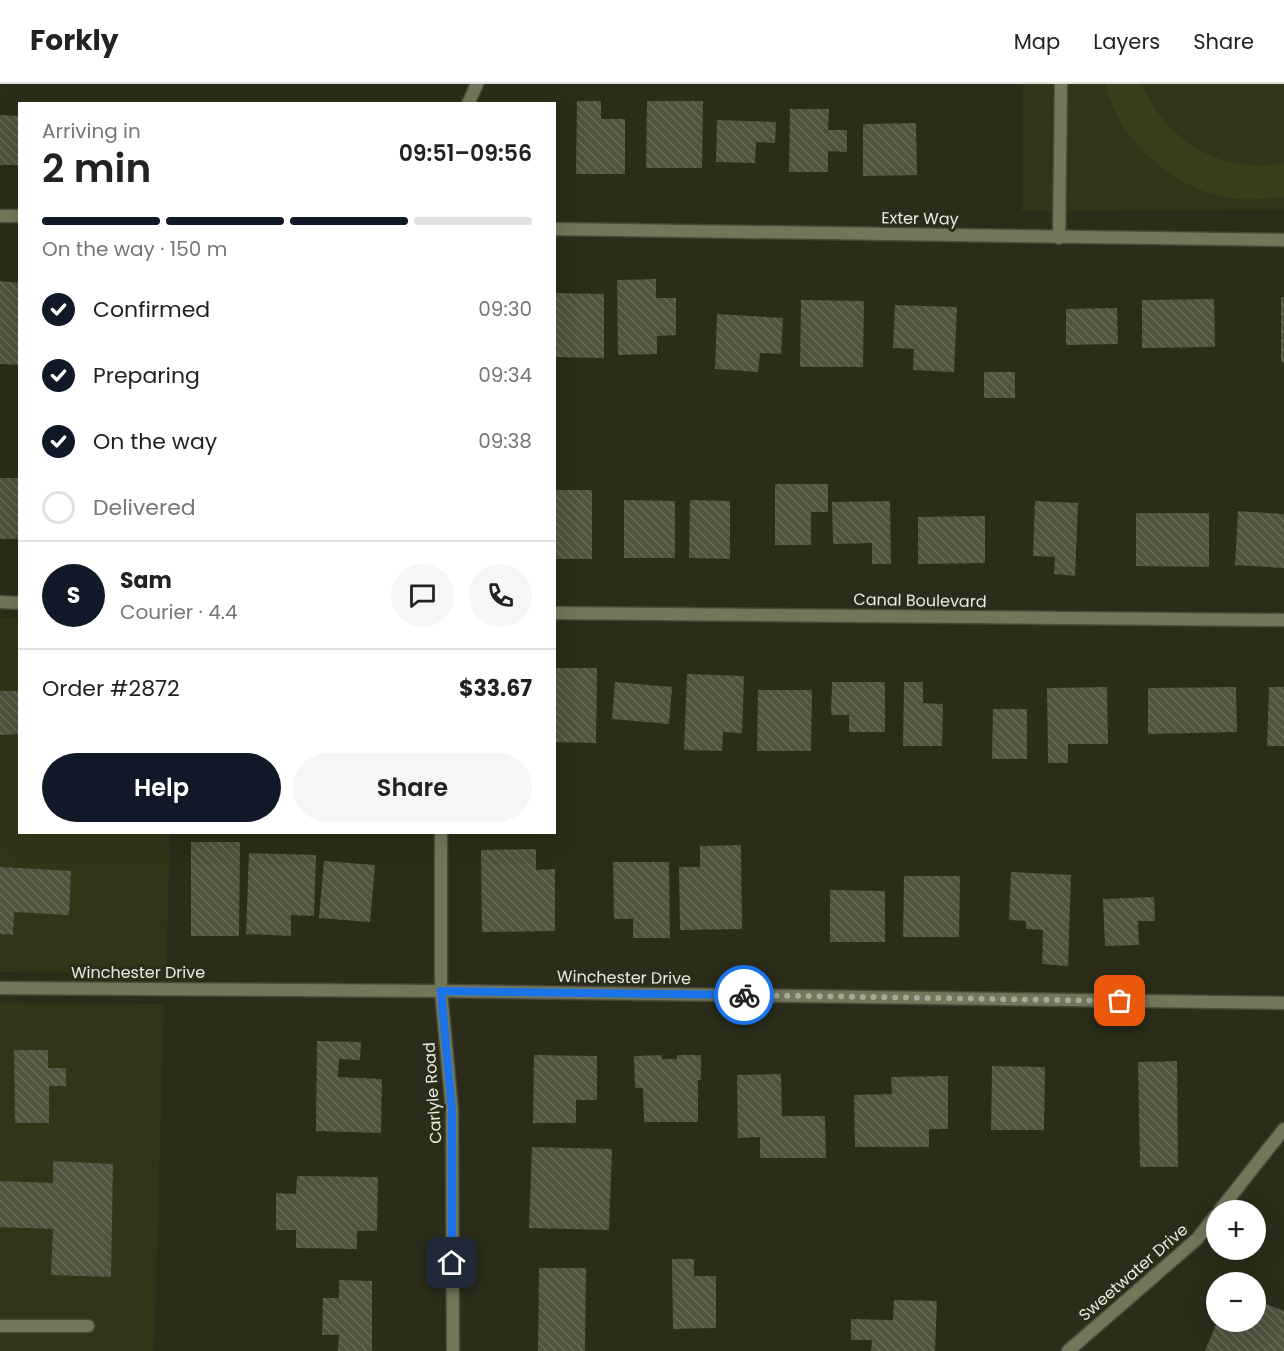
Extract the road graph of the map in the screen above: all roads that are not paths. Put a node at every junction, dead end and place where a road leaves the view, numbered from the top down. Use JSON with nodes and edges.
{"nodes":[{"id":1,"x":477,"y":84,"type":"edge"},
{"id":2,"x":1061,"y":84,"type":"edge"},
{"id":3,"x":469,"y":102,"type":"edge"},
{"id":4,"x":0,"y":216,"type":"edge"},
{"id":5,"x":18,"y":216,"type":"edge"},
{"id":6,"x":556,"y":229,"type":"edge"},
{"id":7,"x":1059,"y":238,"type":"junction"},
{"id":8,"x":1284,"y":240,"type":"edge"},
{"id":9,"x":0,"y":602,"type":"edge"},
{"id":10,"x":18,"y":603,"type":"edge"},
{"id":11,"x":556,"y":613,"type":"edge"},
{"id":12,"x":1284,"y":620,"type":"edge"},
{"id":13,"x":441,"y":834,"type":"edge"},
{"id":14,"x":0,"y":988,"type":"edge"},
{"id":15,"x":441,"y":991,"type":"junction"},
{"id":16,"x":1284,"y":1004,"type":"edge"},
{"id":17,"x":1284,"y":1129,"type":"edge"},
{"id":18,"x":1228,"y":1200,"type":"edge"},
{"id":19,"x":1206,"y":1228,"type":"edge"},
{"id":20,"x":0,"y":1326,"type":"edge"},
{"id":21,"x":88,"y":1326,"type":"dead end"},
{"id":22,"x":453,"y":1351,"type":"edge"},
{"id":23,"x":1068,"y":1351,"type":"edge"}],
"edges":[{"from":1,"to":3,"type":"street"},
{"from":2,"to":7,"type":"street"},
{"from":4,"to":5,"type":"street"},
{"from":6,"to":7,"type":"street","name":"Exter Way"},
{"from":7,"to":8,"type":"street","name":"Exter Way"},
{"from":9,"to":10,"type":"street"},
{"from":11,"to":12,"type":"street","name":"Canal Boulevard"},
{"from":13,"to":15,"type":"street","name":"Carlyle Road"},
{"from":14,"to":15,"type":"street","name":"Winchester Drive"},
{"from":15,"to":16,"type":"street","name":"Winchester Drive"},
{"from":15,"to":22,"type":"street","name":"Carlyle Road"},
{"from":17,"to":18,"type":"street"},
{"from":19,"to":23,"type":"street","name":"Sweetwater Drive"},
{"from":20,"to":21,"type":"street"}]}
